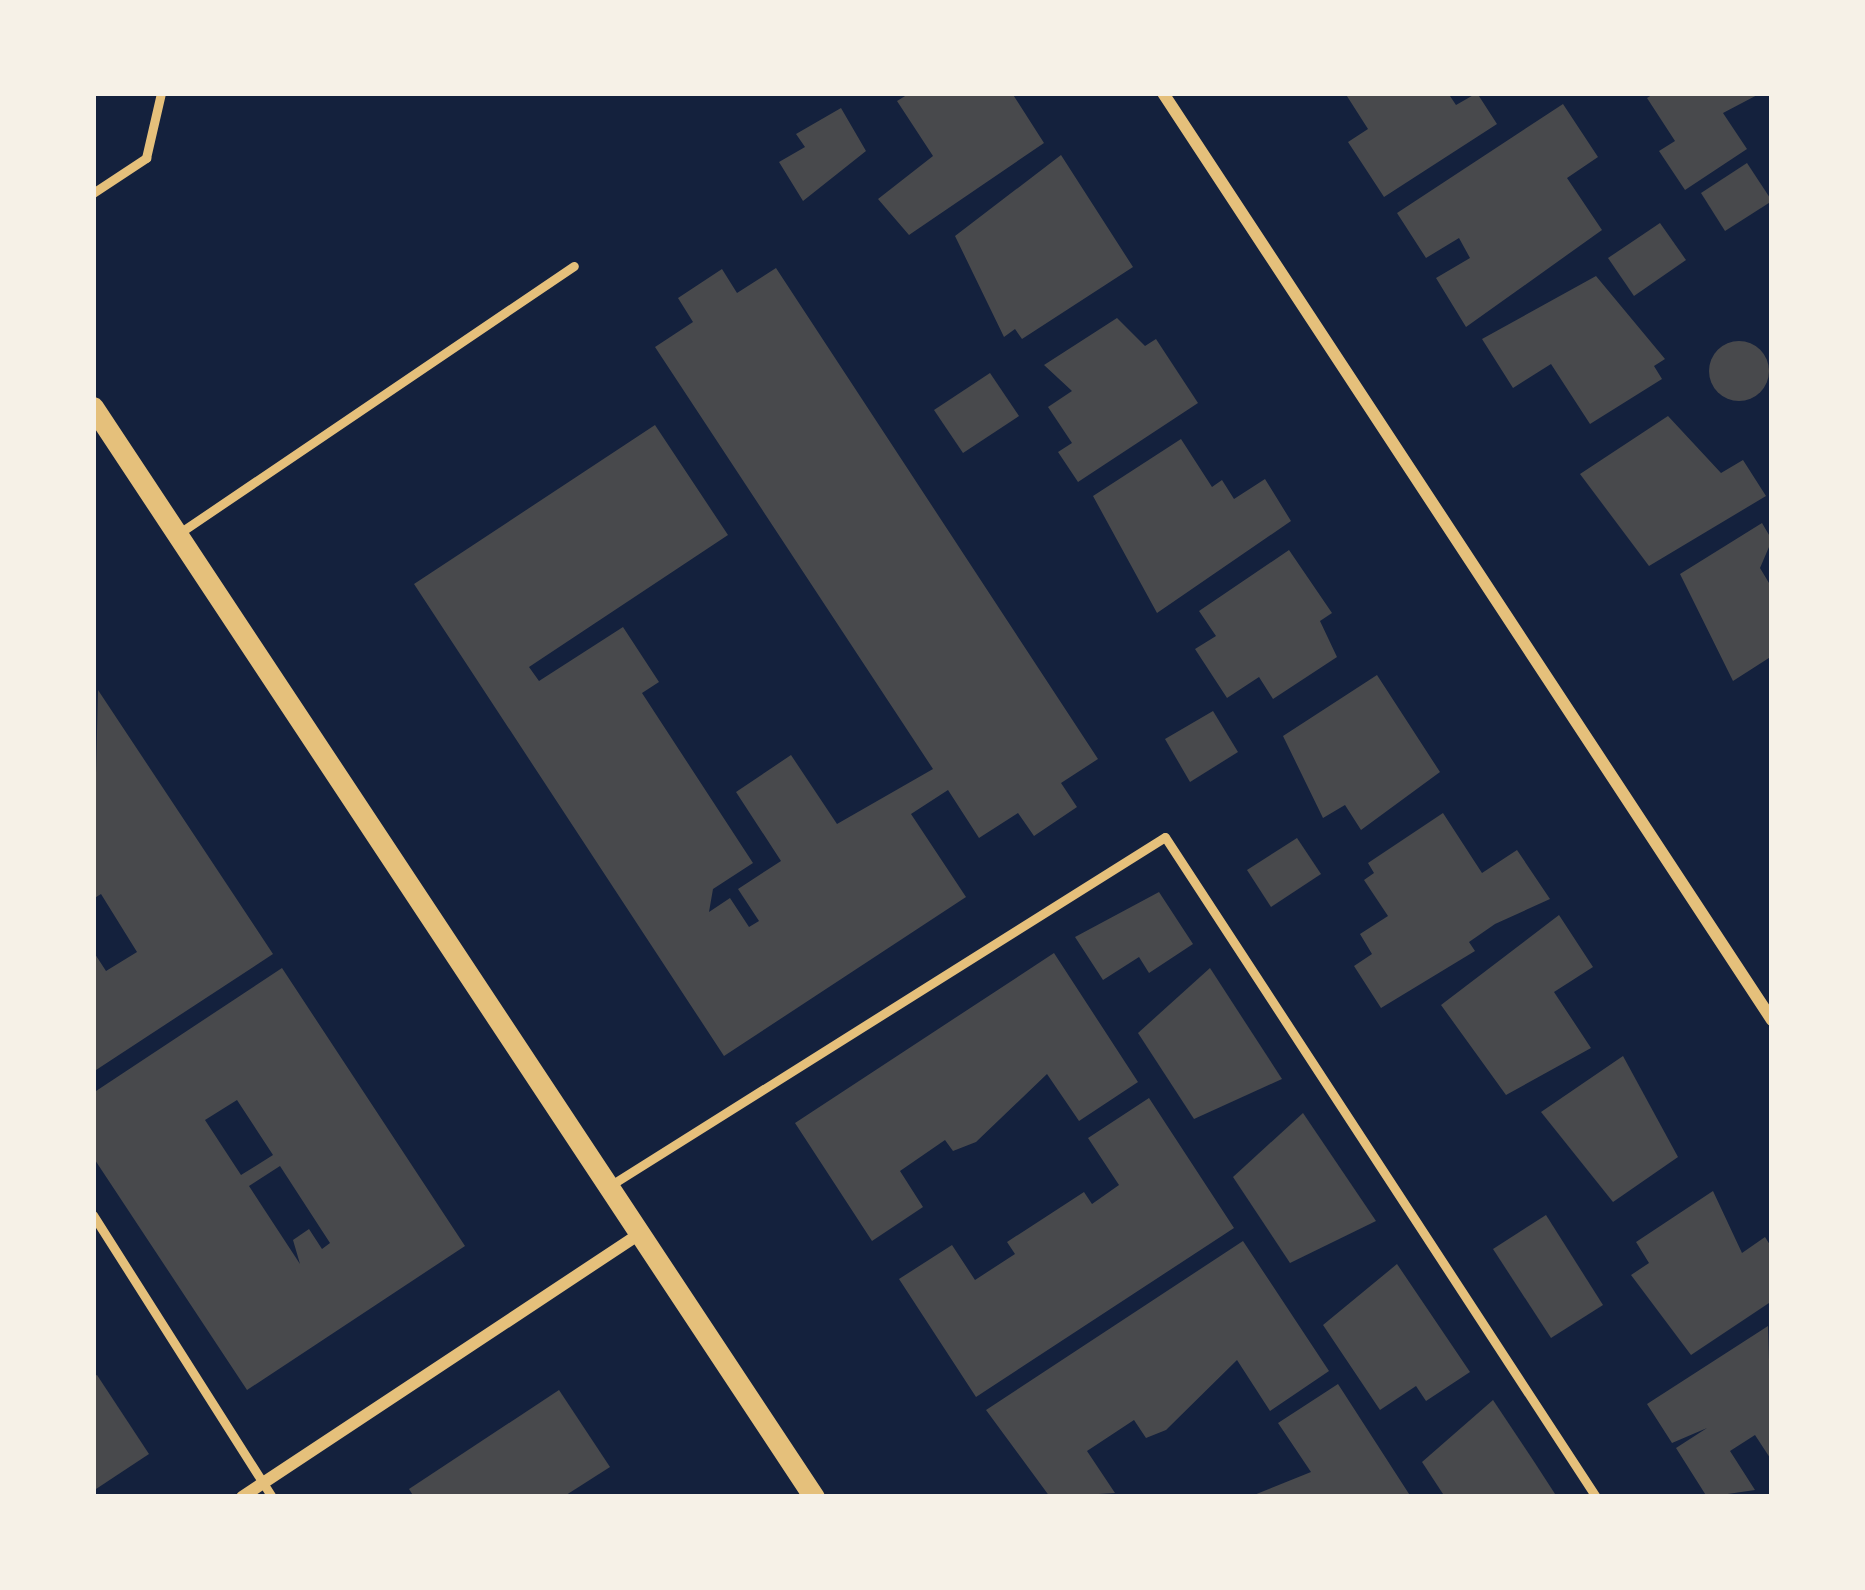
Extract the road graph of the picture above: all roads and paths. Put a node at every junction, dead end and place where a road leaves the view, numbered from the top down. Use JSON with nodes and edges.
{"nodes":[{"id":1,"x":161,"y":93,"type":"edge"},
{"id":2,"x":1163,"y":93,"type":"edge"},
{"id":3,"x":93,"y":194,"type":"edge"},
{"id":4,"x":574,"y":266,"type":"dead end"},
{"id":5,"x":93,"y":407,"type":"edge"},
{"id":6,"x":178,"y":534,"type":"junction"},
{"id":7,"x":1772,"y":1020,"type":"edge"},
{"id":8,"x":611,"y":1185,"type":"junction"},
{"id":9,"x":93,"y":1215,"type":"edge"},
{"id":10,"x":640,"y":1234,"type":"junction"},
{"id":11,"x":263,"y":1483,"type":"junction"},
{"id":12,"x":242,"y":1497,"type":"edge"},
{"id":13,"x":272,"y":1497,"type":"edge"},
{"id":14,"x":814,"y":1497,"type":"edge"},
{"id":15,"x":1596,"y":1497,"type":"edge"}],
"edges":[{"from":1,"to":3,"type":"lane"},
{"from":2,"to":7,"type":"street"},
{"from":4,"to":6,"type":"lane"},
{"from":5,"to":6,"type":"street"},
{"from":6,"to":8,"type":"street"},
{"from":8,"to":10,"type":"street"},
{"from":8,"to":15,"type":"lane"},
{"from":9,"to":11,"type":"lane"},
{"from":10,"to":11,"type":"street"},
{"from":10,"to":14,"type":"street"},
{"from":11,"to":12,"type":"street"},
{"from":11,"to":13,"type":"lane"}]}
